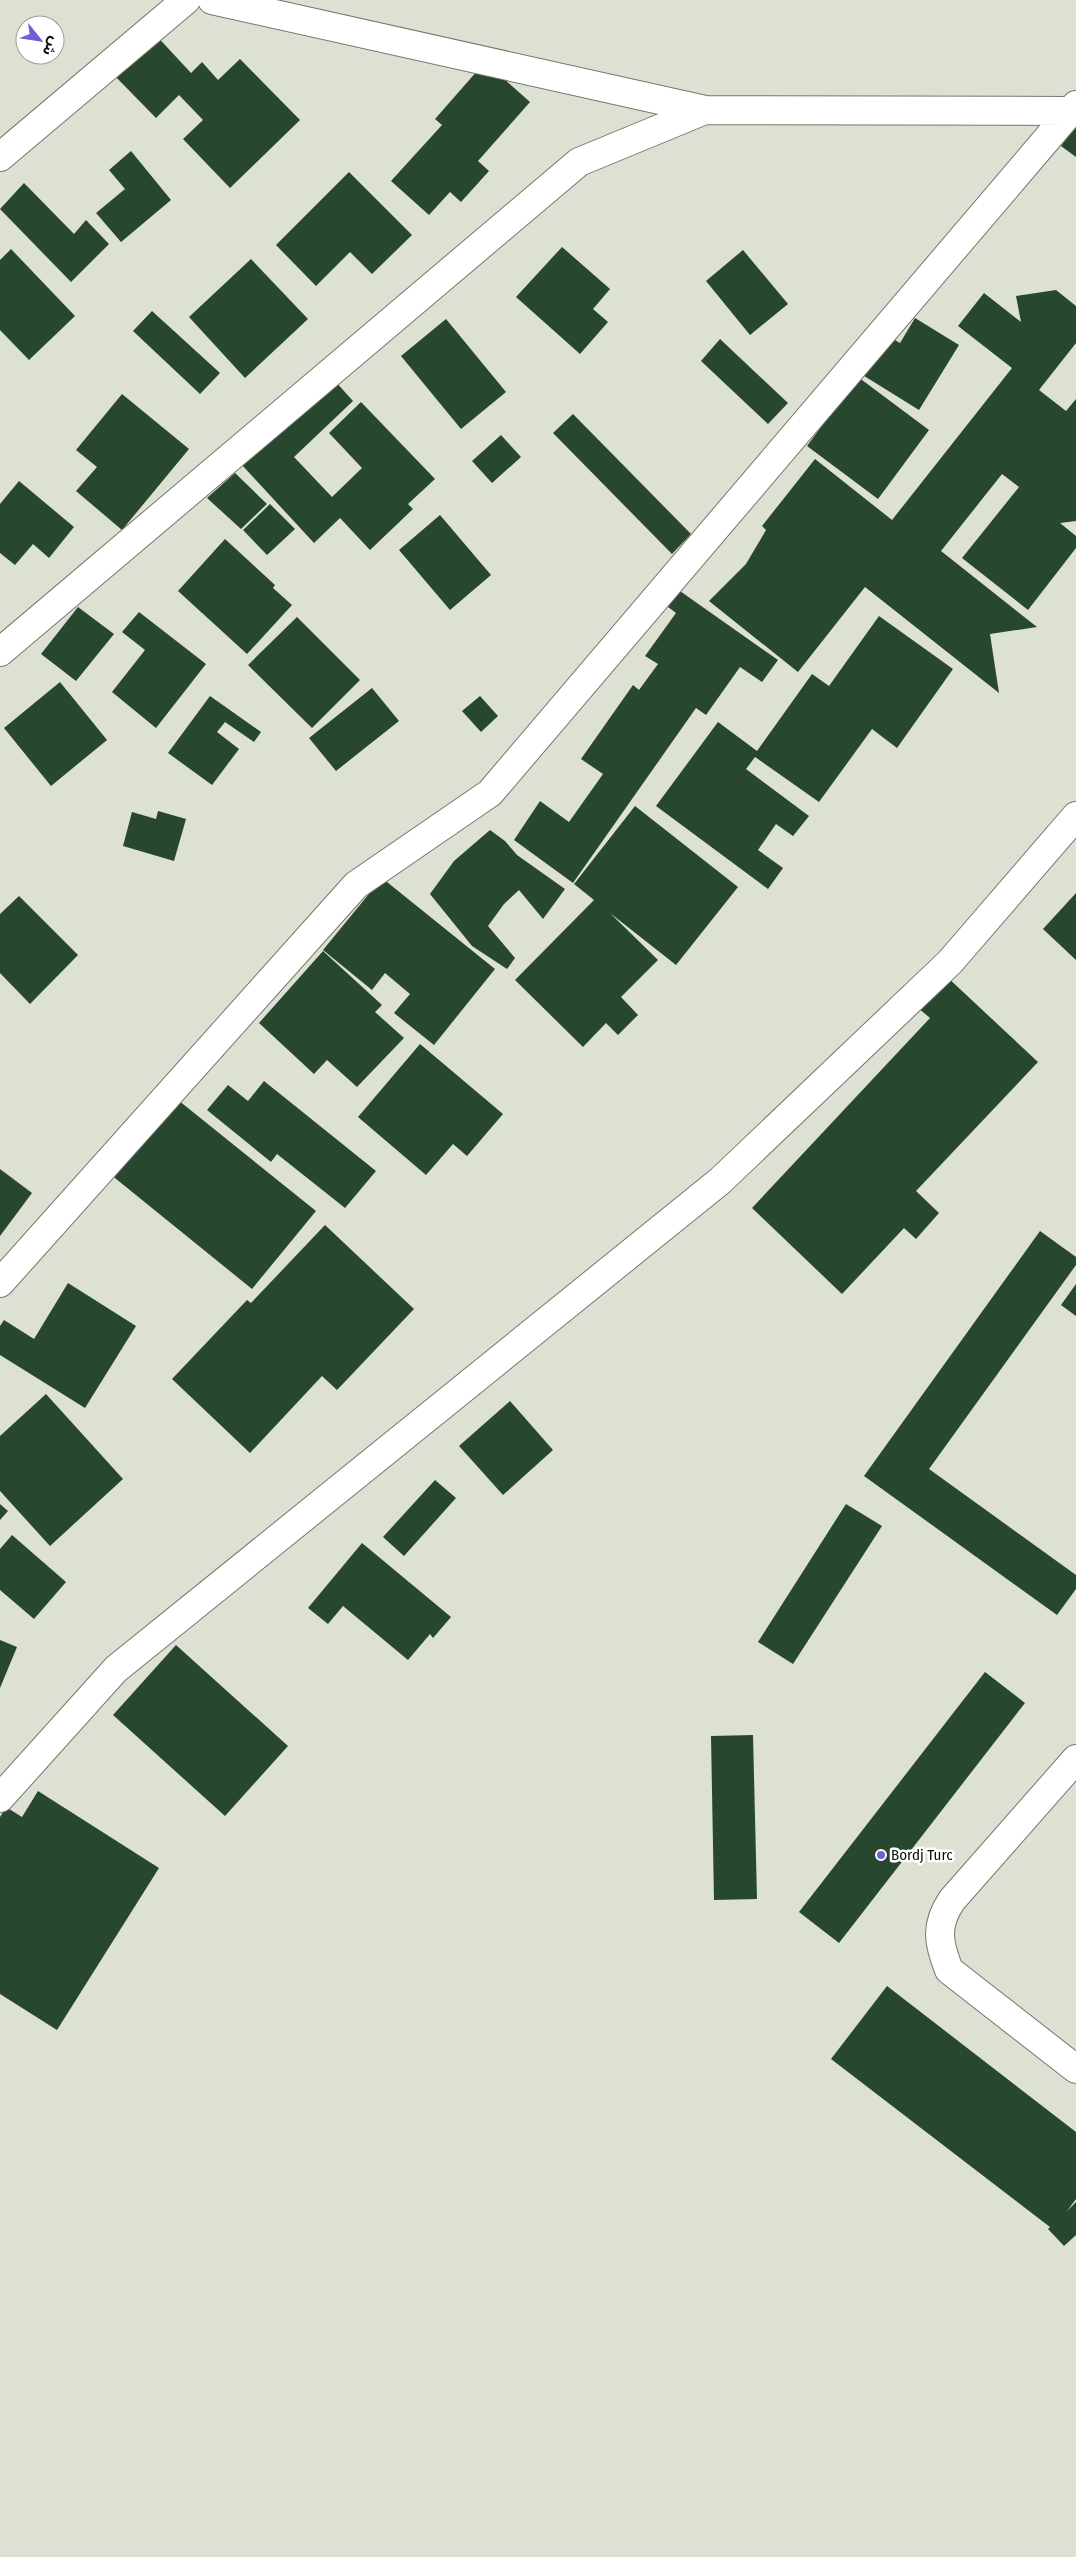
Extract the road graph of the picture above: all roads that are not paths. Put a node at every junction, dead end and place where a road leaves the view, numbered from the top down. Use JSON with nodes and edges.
{"nodes":[{"id":1,"x":186,"y":0,"type":"edge"},
{"id":2,"x":212,"y":0,"type":"edge"},
{"id":3,"x":1073,"y":108,"type":"edge"},
{"id":4,"x":705,"y":110,"type":"junction"},
{"id":5,"x":0,"y":158,"type":"edge"},
{"id":6,"x":0,"y":652,"type":"edge"},
{"id":7,"x":1076,"y":816,"type":"edge"},
{"id":8,"x":0,"y":1283,"type":"edge"},
{"id":9,"x":1076,"y":1760,"type":"edge"},
{"id":10,"x":0,"y":1798,"type":"edge"},
{"id":11,"x":1076,"y":2069,"type":"edge"}],
"edges":[{"from":1,"to":5,"type":"street"},
{"from":2,"to":4,"type":"street"},
{"from":3,"to":4,"type":"street"},
{"from":3,"to":8,"type":"street"},
{"from":4,"to":6,"type":"street"},
{"from":7,"to":10,"type":"street"},
{"from":9,"to":11,"type":"street"}]}
